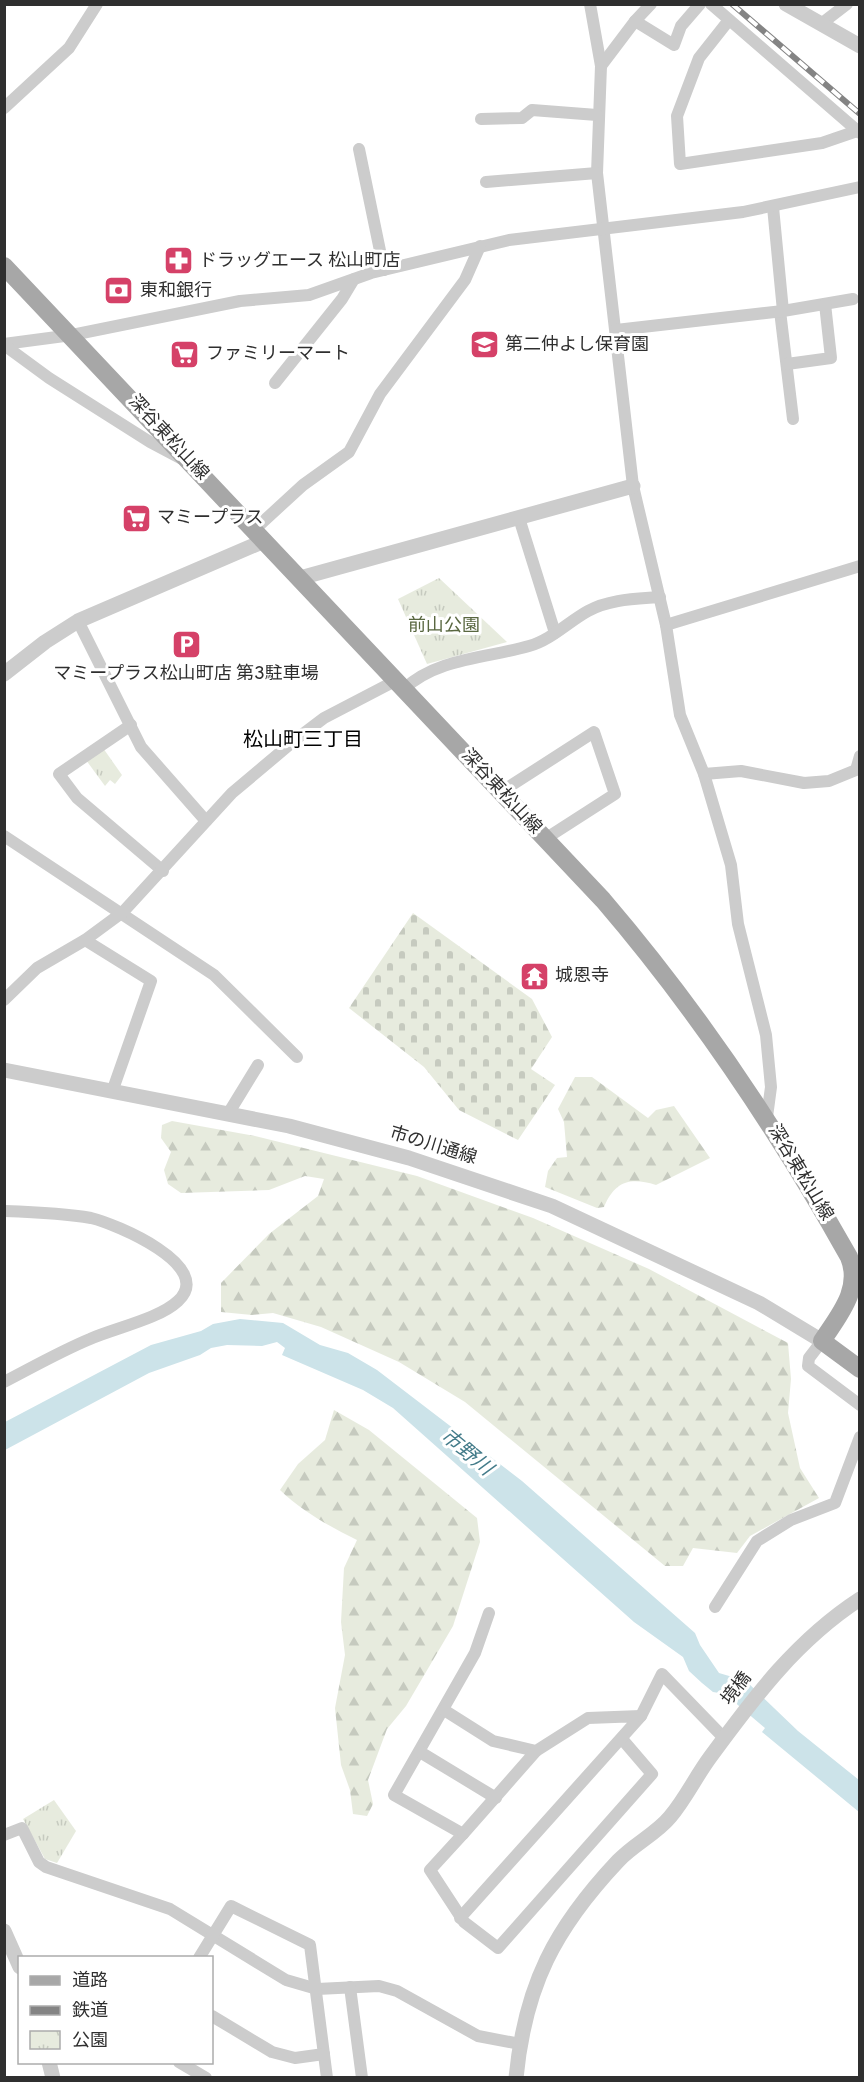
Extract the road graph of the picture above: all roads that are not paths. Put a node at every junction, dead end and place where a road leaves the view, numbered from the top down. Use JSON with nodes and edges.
{"nodes":[{"id":1,"x":97,"y":4,"type":"edge"},
{"id":2,"x":590,"y":4,"type":"edge"},
{"id":3,"x":651,"y":4,"type":"edge"},
{"id":4,"x":700,"y":4,"type":"edge"},
{"id":5,"x":711,"y":4,"type":"edge"},
{"id":6,"x":786,"y":4,"type":"edge"},
{"id":7,"x":847,"y":4,"type":"edge"},
{"id":8,"x":729,"y":20,"type":"junction"},
{"id":9,"x":635,"y":21,"type":"junction"},
{"id":10,"x":820,"y":24,"type":"junction"},
{"id":11,"x":860,"y":46,"type":"edge"},
{"id":12,"x":601,"y":66,"type":"junction"},
{"id":13,"x":4,"y":108,"type":"edge"},
{"id":14,"x":597,"y":115,"type":"junction"},
{"id":15,"x":481,"y":119,"type":"dead end"},
{"id":16,"x":858,"y":132,"type":"edge"},
{"id":17,"x":359,"y":149,"type":"dead end"},
{"id":18,"x":597,"y":173,"type":"junction"},
{"id":19,"x":486,"y":182,"type":"dead end"},
{"id":20,"x":860,"y":187,"type":"edge"},
{"id":21,"x":773,"y":207,"type":"junction"},
{"id":22,"x":603,"y":228,"type":"junction"},
{"id":23,"x":480,"y":246,"type":"junction"},
{"id":24,"x":4,"y":266,"type":"edge"},
{"id":25,"x":384,"y":270,"type":"junction"},
{"id":26,"x":354,"y":279,"type":"junction"},
{"id":27,"x":853,"y":299,"type":"dead end"},
{"id":28,"x":825,"y":304,"type":"junction"},
{"id":29,"x":781,"y":311,"type":"junction"},
{"id":30,"x":615,"y":330,"type":"junction"},
{"id":31,"x":72,"y":335,"type":"junction"},
{"id":32,"x":4,"y":344,"type":"edge"},
{"id":33,"x":787,"y":364,"type":"junction"},
{"id":34,"x":275,"y":384,"type":"dead end"},
{"id":35,"x":793,"y":419,"type":"dead end"},
{"id":36,"x":192,"y":463,"type":"junction"},
{"id":37,"x":633,"y":486,"type":"junction"},
{"id":38,"x":519,"y":518,"type":"junction"},
{"id":39,"x":259,"y":536,"type":"junction"},
{"id":40,"x":860,"y":566,"type":"edge"},
{"id":41,"x":300,"y":578,"type":"junction"},
{"id":42,"x":660,"y":597,"type":"junction"},
{"id":43,"x":78,"y":621,"type":"junction"},
{"id":44,"x":666,"y":625,"type":"junction"},
{"id":45,"x":555,"y":633,"type":"junction"},
{"id":46,"x":4,"y":674,"type":"edge"},
{"id":47,"x":400,"y":685,"type":"junction"},
{"id":48,"x":131,"y":725,"type":"junction"},
{"id":49,"x":860,"y":756,"type":"edge"},
{"id":50,"x":704,"y":774,"type":"junction"},
{"id":51,"x":501,"y":792,"type":"junction"},
{"id":52,"x":207,"y":821,"type":"junction"},
{"id":53,"x":4,"y":836,"type":"edge"},
{"id":54,"x":545,"y":839,"type":"junction"},
{"id":55,"x":163,"y":871,"type":"junction"},
{"id":56,"x":123,"y":912,"type":"junction"},
{"id":57,"x":85,"y":940,"type":"junction"},
{"id":58,"x":4,"y":1000,"type":"edge"},
{"id":59,"x":297,"y":1057,"type":"dead end"},
{"id":60,"x":258,"y":1065,"type":"dead end"},
{"id":61,"x":4,"y":1070,"type":"edge"},
{"id":62,"x":112,"y":1092,"type":"junction"},
{"id":63,"x":228,"y":1114,"type":"junction"},
{"id":64,"x":767,"y":1117,"type":"junction"},
{"id":65,"x":4,"y":1211,"type":"edge"},
{"id":66,"x":856,"y":1291,"type":"edge"},
{"id":67,"x":822,"y":1341,"type":"junction"},
{"id":68,"x":860,"y":1369,"type":"edge"},
{"id":69,"x":4,"y":1382,"type":"edge"},
{"id":70,"x":860,"y":1405,"type":"edge"},
{"id":71,"x":860,"y":1437,"type":"edge"},
{"id":72,"x":860,"y":1599,"type":"edge"},
{"id":73,"x":715,"y":1607,"type":"dead end"},
{"id":74,"x":489,"y":1613,"type":"dead end"},
{"id":75,"x":444,"y":1710,"type":"junction"},
{"id":76,"x":640,"y":1716,"type":"junction"},
{"id":77,"x":728,"y":1734,"type":"junction"},
{"id":78,"x":622,"y":1740,"type":"junction"},
{"id":79,"x":536,"y":1751,"type":"junction"},
{"id":80,"x":420,"y":1752,"type":"junction"},
{"id":81,"x":495,"y":1798,"type":"junction"},
{"id":82,"x":463,"y":1834,"type":"junction"},
{"id":83,"x":4,"y":1835,"type":"edge"},
{"id":84,"x":460,"y":1918,"type":"junction"},
{"id":85,"x":4,"y":1931,"type":"edge"},
{"id":86,"x":212,"y":1935,"type":"junction"},
{"id":87,"x":200,"y":1956,"type":"edge"},
{"id":88,"x":18,"y":1962,"type":"edge"},
{"id":89,"x":350,"y":1987,"type":"junction"},
{"id":90,"x":316,"y":1989,"type":"junction"},
{"id":91,"x":213,"y":2017,"type":"edge"},
{"id":92,"x":520,"y":2044,"type":"junction"},
{"id":93,"x":324,"y":2054,"type":"junction"},
{"id":94,"x":182,"y":2064,"type":"edge"},
{"id":95,"x":206,"y":2078,"type":"edge"},
{"id":96,"x":327,"y":2078,"type":"edge"},
{"id":97,"x":362,"y":2078,"type":"edge"},
{"id":98,"x":516,"y":2078,"type":"edge"}],
"edges":[{"from":1,"to":13,"type":"street"},
{"from":2,"to":12,"type":"street"},
{"from":3,"to":9,"type":"street"},
{"from":4,"to":9,"type":"street"},
{"from":5,"to":8,"type":"street"},
{"from":6,"to":10,"type":"street"},
{"from":7,"to":10,"type":"street"},
{"from":8,"to":16,"type":"street"},
{"from":8,"to":16,"type":"street"},
{"from":9,"to":12,"type":"street"},
{"from":10,"to":11,"type":"street"},
{"from":12,"to":14,"type":"street"},
{"from":14,"to":15,"type":"street"},
{"from":14,"to":18,"type":"street"},
{"from":17,"to":25,"type":"street"},
{"from":18,"to":19,"type":"street"},
{"from":18,"to":22,"type":"street"},
{"from":20,"to":21,"type":"street"},
{"from":21,"to":22,"type":"street"},
{"from":21,"to":29,"type":"street"},
{"from":22,"to":23,"type":"street"},
{"from":22,"to":30,"type":"street"},
{"from":23,"to":25,"type":"street"},
{"from":23,"to":39,"type":"street"},
{"from":24,"to":31,"type":"main road","name":"深谷東松山線"},
{"from":25,"to":26,"type":"street"},
{"from":26,"to":31,"type":"street"},
{"from":26,"to":34,"type":"street"},
{"from":27,"to":28,"type":"street"},
{"from":28,"to":29,"type":"street"},
{"from":28,"to":33,"type":"street"},
{"from":29,"to":30,"type":"street"},
{"from":29,"to":33,"type":"street"},
{"from":30,"to":37,"type":"street"},
{"from":31,"to":32,"type":"street"},
{"from":31,"to":36,"type":"main road","name":"深谷東松山線"},
{"from":32,"to":36,"type":"street"},
{"from":33,"to":35,"type":"street"},
{"from":36,"to":39,"type":"main road","name":"深谷東松山線"},
{"from":37,"to":38,"type":"street"},
{"from":37,"to":42,"type":"street"},
{"from":38,"to":41,"type":"street"},
{"from":38,"to":45,"type":"street"},
{"from":39,"to":41,"type":"main road","name":"深谷東松山線"},
{"from":39,"to":43,"type":"street"},
{"from":40,"to":44,"type":"street"},
{"from":41,"to":47,"type":"main road","name":"深谷東松山線"},
{"from":42,"to":44,"type":"street"},
{"from":42,"to":45,"type":"street"},
{"from":43,"to":46,"type":"street"},
{"from":43,"to":48,"type":"street"},
{"from":44,"to":50,"type":"street"},
{"from":45,"to":47,"type":"street"},
{"from":47,"to":51,"type":"main road","name":"深谷東松山線"},
{"from":47,"to":52,"type":"street"},
{"from":48,"to":52,"type":"street"},
{"from":48,"to":55,"type":"street"},
{"from":49,"to":50,"type":"street"},
{"from":50,"to":64,"type":"street"},
{"from":51,"to":54,"type":"main road","name":"深谷東松山線"},
{"from":51,"to":54,"type":"street"},
{"from":52,"to":55,"type":"street"},
{"from":53,"to":56,"type":"street"},
{"from":54,"to":64,"type":"main road","name":"深谷東松山線"},
{"from":55,"to":56,"type":"street"},
{"from":56,"to":57,"type":"street"},
{"from":56,"to":59,"type":"street"},
{"from":57,"to":58,"type":"street"},
{"from":57,"to":62,"type":"street"},
{"from":60,"to":63,"type":"street"},
{"from":61,"to":62,"type":"street","name":"市の川通線"},
{"from":62,"to":63,"type":"street","name":"市の川通線"},
{"from":63,"to":67,"type":"street","name":"市の川通線"},
{"from":64,"to":66,"type":"main road","name":"深谷東松山線"},
{"from":65,"to":69,"type":"street"},
{"from":66,"to":67,"type":"main road","name":"深谷東松山線"},
{"from":67,"to":68,"type":"main road"},
{"from":67,"to":70,"type":"street"},
{"from":71,"to":73,"type":"street"},
{"from":72,"to":77,"type":"street","name":"境橋"},
{"from":74,"to":75,"type":"street"},
{"from":75,"to":79,"type":"street"},
{"from":75,"to":80,"type":"street"},
{"from":76,"to":77,"type":"street"},
{"from":76,"to":78,"type":"street"},
{"from":76,"to":79,"type":"street"},
{"from":77,"to":92,"type":"street","name":"境橋"},
{"from":78,"to":84,"type":"street"},
{"from":78,"to":84,"type":"street"},
{"from":79,"to":81,"type":"street"},
{"from":80,"to":81,"type":"street"},
{"from":80,"to":82,"type":"street"},
{"from":81,"to":82,"type":"street"},
{"from":82,"to":84,"type":"street"},
{"from":83,"to":86,"type":"street"},
{"from":85,"to":88,"type":"street"},
{"from":86,"to":87,"type":"street"},
{"from":86,"to":90,"type":"street"},
{"from":86,"to":90,"type":"street"},
{"from":89,"to":90,"type":"street"},
{"from":89,"to":92,"type":"street"},
{"from":89,"to":97,"type":"street"},
{"from":90,"to":93,"type":"street"},
{"from":91,"to":93,"type":"street"},
{"from":92,"to":98,"type":"street","name":"境橋"},
{"from":93,"to":96,"type":"street"},
{"from":94,"to":95,"type":"street"}]}
